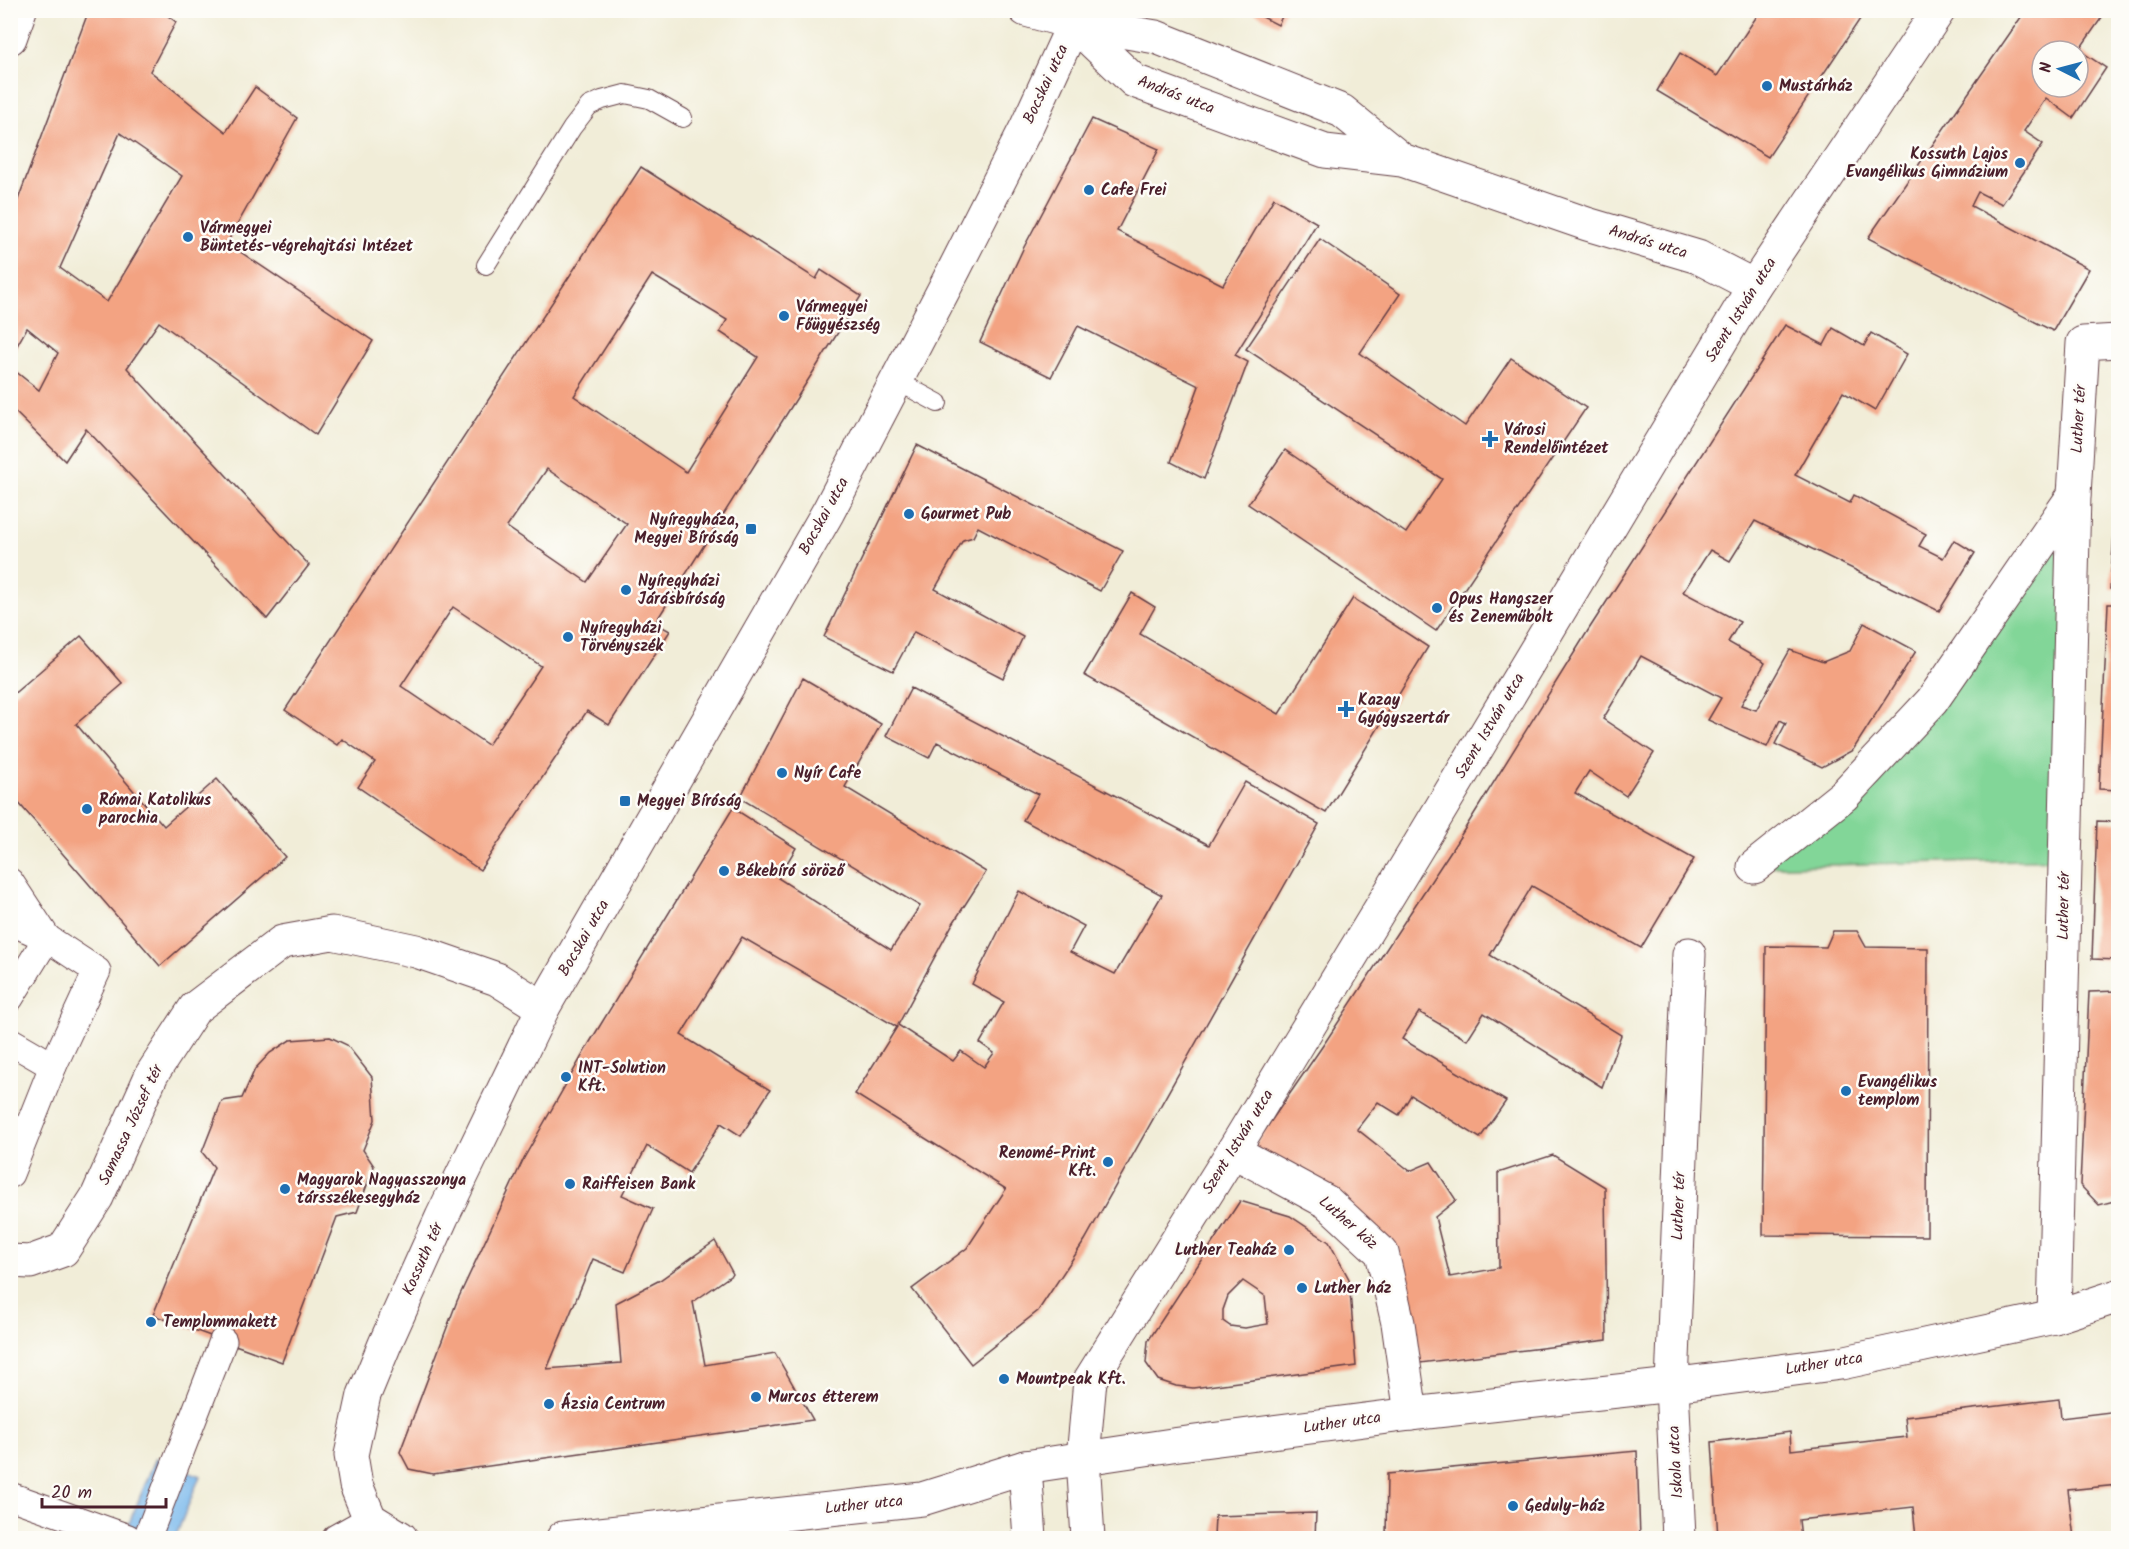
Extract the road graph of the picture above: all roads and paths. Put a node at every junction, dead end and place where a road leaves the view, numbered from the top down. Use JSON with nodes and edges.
{"nodes":[{"id":1,"x":20,"y":10,"type":"edge"},
{"id":2,"x":1026,"y":10,"type":"edge"},
{"id":3,"x":1939,"y":10,"type":"edge"},
{"id":4,"x":1076,"y":17,"type":"edge"},
{"id":5,"x":10,"y":38,"type":"edge"},
{"id":6,"x":683,"y":118,"type":"dead end"},
{"id":7,"x":1402,"y":160,"type":"junction"},
{"id":8,"x":486,"y":265,"type":"dead end"},
{"id":9,"x":1754,"y":286,"type":"junction"},
{"id":10,"x":2118,"y":341,"type":"edge"},
{"id":11,"x":897,"y":381,"type":"junction"},
{"id":12,"x":938,"y":402,"type":"dead end"},
{"id":13,"x":2074,"y":495,"type":"junction"},
{"id":14,"x":1754,"y":867,"type":"dead end"},
{"id":15,"x":10,"y":882,"type":"edge"},
{"id":16,"x":10,"y":925,"type":"edge"},
{"id":17,"x":47,"y":938,"type":"junction"},
{"id":18,"x":1689,"y":954,"type":"dead end"},
{"id":19,"x":10,"y":998,"type":"edge"},
{"id":20,"x":543,"y":1008,"type":"junction"},
{"id":21,"x":10,"y":1041,"type":"edge"},
{"id":22,"x":53,"y":1066,"type":"junction"},
{"id":23,"x":1233,"y":1151,"type":"junction"},
{"id":24,"x":11,"y":1174,"type":"edge"},
{"id":25,"x":10,"y":1261,"type":"edge"},
{"id":26,"x":2118,"y":1296,"type":"edge"},
{"id":27,"x":2054,"y":1317,"type":"junction"},
{"id":28,"x":223,"y":1341,"type":"dead end"},
{"id":29,"x":1672,"y":1386,"type":"junction"},
{"id":30,"x":1411,"y":1414,"type":"junction"},
{"id":31,"x":1083,"y":1458,"type":"junction"},
{"id":32,"x":1025,"y":1467,"type":"junction"},
{"id":33,"x":10,"y":1496,"type":"edge"},
{"id":34,"x":370,"y":1519,"type":"junction"},
{"id":35,"x":128,"y":1539,"type":"edge"},
{"id":36,"x":147,"y":1539,"type":"edge"},
{"id":37,"x":336,"y":1539,"type":"edge"},
{"id":38,"x":401,"y":1539,"type":"edge"},
{"id":39,"x":563,"y":1539,"type":"edge"},
{"id":40,"x":1030,"y":1539,"type":"edge"},
{"id":41,"x":1089,"y":1539,"type":"edge"},
{"id":42,"x":1679,"y":1539,"type":"edge"}],
"edges":[{"from":1,"to":5,"type":"street"},
{"from":2,"to":4,"type":"street"},
{"from":3,"to":9,"type":"street","name":"Szent István utca"},
{"from":4,"to":7,"type":"street","name":"András utca"},
{"from":4,"to":7,"type":"street","name":"András utca"},
{"from":4,"to":11,"type":"street","name":"Bocskai utca"},
{"from":6,"to":8,"type":"lane"},
{"from":7,"to":9,"type":"street","name":"András utca"},
{"from":9,"to":23,"type":"street","name":"Szent István utca"},
{"from":10,"to":13,"type":"street","name":"Luther tér"},
{"from":11,"to":12,"type":"lane"},
{"from":11,"to":20,"type":"street","name":"Bocskai utca"},
{"from":13,"to":14,"type":"street"},
{"from":13,"to":27,"type":"street","name":"Luther tér"},
{"from":15,"to":17,"type":"street"},
{"from":16,"to":17,"type":"street"},
{"from":17,"to":19,"type":"street"},
{"from":17,"to":22,"type":"street"},
{"from":18,"to":29,"type":"street","name":"Luther tér"},
{"from":20,"to":25,"type":"street","name":"Samassa József tér"},
{"from":20,"to":34,"type":"street","name":"Kossuth tér"},
{"from":21,"to":22,"type":"street"},
{"from":22,"to":24,"type":"street"},
{"from":23,"to":30,"type":"street","name":"Luther köz"},
{"from":23,"to":31,"type":"street","name":"Szent István utca"},
{"from":26,"to":27,"type":"street","name":"Luther utca"},
{"from":27,"to":29,"type":"street","name":"Luther utca"},
{"from":28,"to":36,"type":"street"},
{"from":29,"to":30,"type":"street","name":"Luther utca"},
{"from":29,"to":42,"type":"street","name":"Iskola utca"},
{"from":30,"to":31,"type":"street","name":"Luther utca"},
{"from":31,"to":32,"type":"street","name":"Luther utca"},
{"from":31,"to":41,"type":"street","name":"Szent István utca"},
{"from":32,"to":39,"type":"street","name":"Luther utca"},
{"from":32,"to":40,"type":"street"},
{"from":33,"to":35,"type":"street"},
{"from":34,"to":37,"type":"street"},
{"from":34,"to":38,"type":"street"}]}
